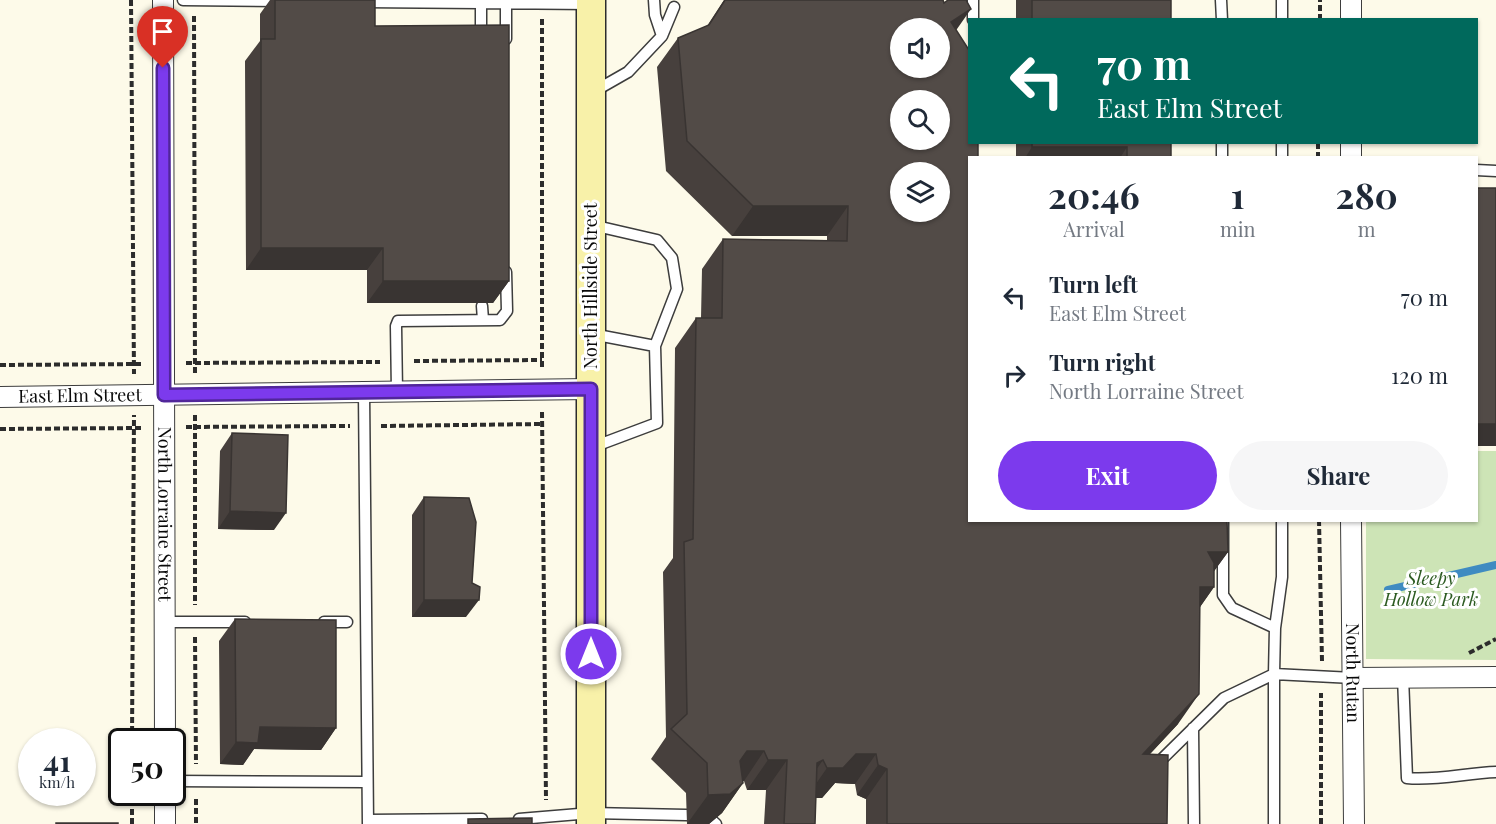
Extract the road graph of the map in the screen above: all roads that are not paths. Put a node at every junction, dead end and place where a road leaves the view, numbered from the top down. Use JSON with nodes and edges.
{"nodes":[{"id":1,"x":163,"y":0,"type":"edge"},
{"id":2,"x":183,"y":0,"type":"edge"},
{"id":3,"x":654,"y":0,"type":"edge"},
{"id":4,"x":973,"y":0,"type":"edge"},
{"id":5,"x":1221,"y":0,"type":"edge"},
{"id":6,"x":1282,"y":0,"type":"edge"},
{"id":7,"x":1351,"y":0,"type":"edge"},
{"id":8,"x":299,"y":1,"type":"edge"},
{"id":9,"x":415,"y":1,"type":"edge"},
{"id":10,"x":357,"y":2,"type":"edge"},
{"id":11,"x":486,"y":2,"type":"edge"},
{"id":12,"x":591,"y":2,"type":"edge"},
{"id":13,"x":506,"y":3,"type":"junction"},
{"id":14,"x":674,"y":7,"type":"dead end"},
{"id":15,"x":973,"y":18,"type":"edge"},
{"id":16,"x":1222,"y":18,"type":"edge"},
{"id":17,"x":1282,"y":18,"type":"edge"},
{"id":18,"x":1351,"y":18,"type":"edge"},
{"id":19,"x":662,"y":36,"type":"junction"},
{"id":20,"x":481,"y":50,"type":"edge"},
{"id":21,"x":506,"y":50,"type":"edge"},
{"id":22,"x":591,"y":94,"type":"junction"},
{"id":23,"x":1478,"y":170,"type":"edge"},
{"id":24,"x":1496,"y":171,"type":"edge"},
{"id":25,"x":591,"y":225,"type":"junction"},
{"id":26,"x":506,"y":255,"type":"edge"},
{"id":27,"x":482,"y":306,"type":"dead end"},
{"id":28,"x":483,"y":320,"type":"junction"},
{"id":29,"x":591,"y":334,"type":"junction"},
{"id":30,"x":655,"y":346,"type":"junction"},
{"id":31,"x":591,"y":389,"type":"junction"},
{"id":32,"x":364,"y":392,"type":"junction"},
{"id":33,"x":397,"y":392,"type":"junction"},
{"id":34,"x":164,"y":395,"type":"junction"},
{"id":35,"x":0,"y":397,"type":"edge"},
{"id":36,"x":590,"y":448,"type":"junction"},
{"id":37,"x":1223,"y":522,"type":"edge"},
{"id":38,"x":1282,"y":522,"type":"edge"},
{"id":39,"x":1352,"y":522,"type":"edge"},
{"id":40,"x":165,"y":622,"type":"junction"},
{"id":41,"x":254,"y":622,"type":"edge"},
{"id":42,"x":312,"y":622,"type":"edge"},
{"id":43,"x":347,"y":622,"type":"dead end"},
{"id":44,"x":1275,"y":628,"type":"junction"},
{"id":45,"x":1274,"y":674,"type":"junction"},
{"id":46,"x":1403,"y":677,"type":"junction"},
{"id":47,"x":1496,"y":677,"type":"edge"},
{"id":48,"x":1353,"y":678,"type":"junction"},
{"id":49,"x":165,"y":728,"type":"edge"},
{"id":50,"x":1194,"y":728,"type":"junction"},
{"id":51,"x":1151,"y":770,"type":"edge"},
{"id":52,"x":1496,"y":772,"type":"edge"},
{"id":53,"x":186,"y":781,"type":"edge"},
{"id":54,"x":367,"y":782,"type":"junction"},
{"id":55,"x":165,"y":806,"type":"edge"},
{"id":56,"x":498,"y":819,"type":"edge"},
{"id":57,"x":510,"y":819,"type":"edge"},
{"id":58,"x":591,"y":819,"type":"edge"},
{"id":59,"x":686,"y":819,"type":"edge"},
{"id":60,"x":368,"y":822,"type":"edge"},
{"id":61,"x":392,"y":822,"type":"edge"},
{"id":62,"x":165,"y":824,"type":"edge"},
{"id":63,"x":717,"y":824,"type":"edge"},
{"id":64,"x":1194,"y":824,"type":"edge"},
{"id":65,"x":1274,"y":824,"type":"edge"},
{"id":66,"x":1354,"y":824,"type":"edge"}],
"edges":[{"from":1,"to":34,"type":"street","name":"North Lorraine Street"},
{"from":2,"to":8,"type":"lane"},
{"from":3,"to":19,"type":"lane"},
{"from":4,"to":15,"type":"lane"},
{"from":5,"to":16,"type":"lane"},
{"from":6,"to":17,"type":"lane"},
{"from":7,"to":18,"type":"street"},
{"from":9,"to":10,"type":"lane"},
{"from":9,"to":11,"type":"lane"},
{"from":11,"to":13,"type":"lane"},
{"from":11,"to":20,"type":"lane"},
{"from":12,"to":13,"type":"lane"},
{"from":12,"to":22,"type":"main road","name":"North Hillside Street"},
{"from":13,"to":21,"type":"lane"},
{"from":14,"to":19,"type":"lane"},
{"from":19,"to":22,"type":"lane"},
{"from":22,"to":25,"type":"main road","name":"North Hillside Street"},
{"from":23,"to":24,"type":"lane"},
{"from":25,"to":29,"type":"main road","name":"North Hillside Street"},
{"from":25,"to":30,"type":"lane"},
{"from":26,"to":28,"type":"lane"},
{"from":27,"to":28,"type":"lane"},
{"from":28,"to":33,"type":"lane"},
{"from":29,"to":30,"type":"lane"},
{"from":29,"to":31,"type":"main road","name":"North Hillside Street"},
{"from":30,"to":36,"type":"lane"},
{"from":31,"to":33,"type":"street","name":"East Elm Street"},
{"from":31,"to":36,"type":"main road","name":"North Hillside Street"},
{"from":32,"to":33,"type":"street","name":"East Elm Street"},
{"from":32,"to":34,"type":"street","name":"East Elm Street"},
{"from":32,"to":54,"type":"lane"},
{"from":34,"to":35,"type":"street","name":"East Elm Street"},
{"from":34,"to":40,"type":"street","name":"North Lorraine Street"},
{"from":36,"to":58,"type":"main road","name":"North Hillside Street"},
{"from":37,"to":44,"type":"lane"},
{"from":38,"to":44,"type":"lane"},
{"from":39,"to":48,"type":"street","name":"North Rutan"},
{"from":40,"to":41,"type":"lane"},
{"from":40,"to":49,"type":"street","name":"North Lorraine Street"},
{"from":42,"to":43,"type":"lane"},
{"from":44,"to":45,"type":"lane"},
{"from":45,"to":48,"type":"lane"},
{"from":45,"to":50,"type":"lane"},
{"from":45,"to":65,"type":"lane"},
{"from":46,"to":47,"type":"street"},
{"from":46,"to":48,"type":"street"},
{"from":46,"to":52,"type":"lane"},
{"from":48,"to":66,"type":"street","name":"North Rutan"},
{"from":50,"to":51,"type":"lane"},
{"from":50,"to":64,"type":"lane"},
{"from":53,"to":54,"type":"lane"},
{"from":54,"to":60,"type":"lane"},
{"from":55,"to":62,"type":"street"},
{"from":56,"to":61,"type":"lane"},
{"from":57,"to":58,"type":"lane"},
{"from":58,"to":59,"type":"lane"},
{"from":59,"to":63,"type":"lane"},
{"from":60,"to":61,"type":"lane"}]}
